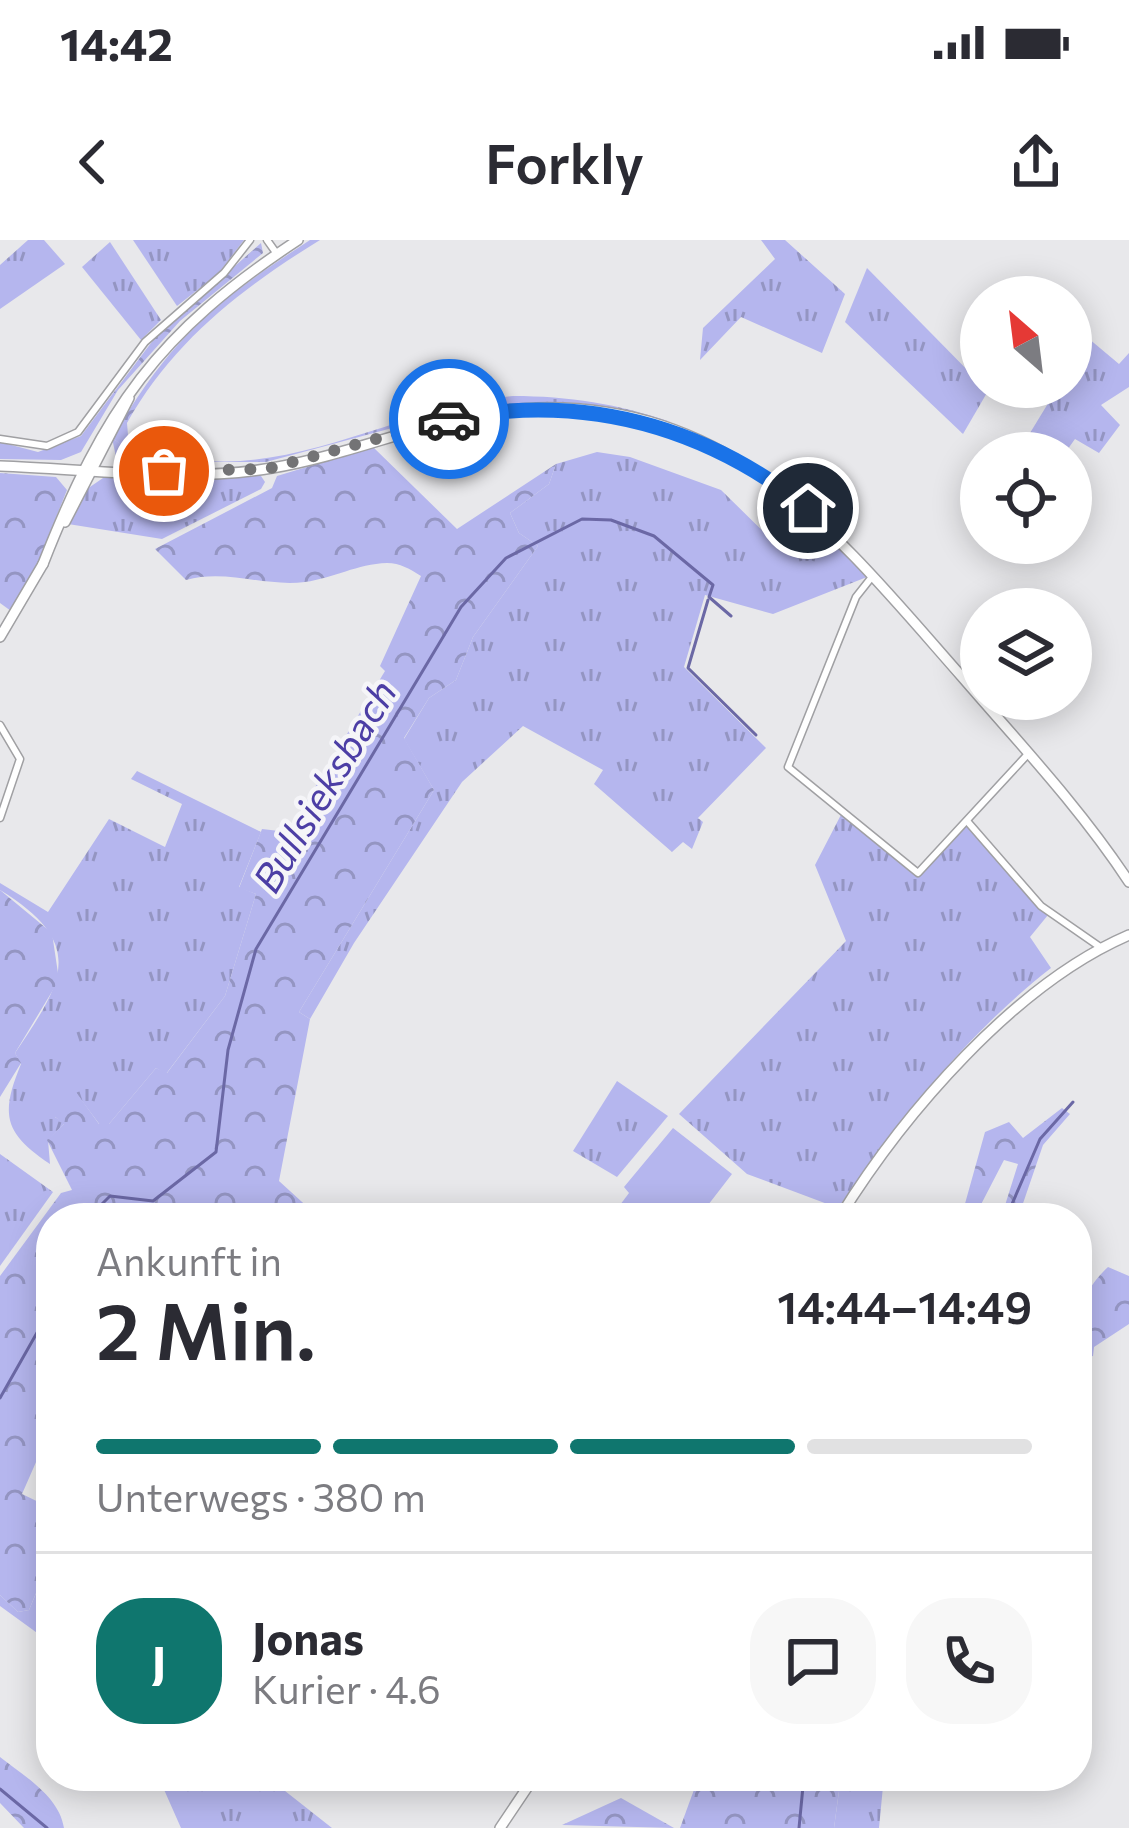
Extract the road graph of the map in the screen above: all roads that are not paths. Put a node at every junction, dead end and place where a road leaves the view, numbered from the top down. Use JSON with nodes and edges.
{"nodes":[{"id":1,"x":250,"y":240,"type":"edge"},
{"id":2,"x":267,"y":240,"type":"edge"},
{"id":3,"x":298,"y":240,"type":"edge"},
{"id":4,"x":277,"y":254,"type":"junction"},
{"id":5,"x":140,"y":378,"type":"junction"},
{"id":6,"x":0,"y":439,"type":"edge"},
{"id":7,"x":106,"y":441,"type":"junction"},
{"id":8,"x":0,"y":466,"type":"edge"},
{"id":9,"x":55,"y":468,"type":"junction"},
{"id":10,"x":88,"y":469,"type":"junction"},
{"id":11,"x":129,"y":470,"type":"junction"},
{"id":12,"x":71,"y":494,"type":"junction"},
{"id":13,"x":43,"y":564,"type":"junction"},
{"id":14,"x":873,"y":575,"type":"junction"},
{"id":15,"x":0,"y":638,"type":"edge"},
{"id":16,"x":0,"y":725,"type":"edge"},
{"id":17,"x":1029,"y":753,"type":"junction"},
{"id":18,"x":0,"y":818,"type":"edge"},
{"id":19,"x":967,"y":821,"type":"junction"},
{"id":20,"x":1129,"y":882,"type":"edge"},
{"id":21,"x":1129,"y":935,"type":"edge"},
{"id":22,"x":1100,"y":947,"type":"junction"},
{"id":23,"x":850,"y":1203,"type":"edge"},
{"id":24,"x":525,"y":1791,"type":"edge"},
{"id":25,"x":500,"y":1828,"type":"edge"}],
"edges":[{"from":1,"to":6,"type":"street"},
{"from":2,"to":4,"type":"street"},
{"from":3,"to":4,"type":"main road"},
{"from":4,"to":5,"type":"main road"},
{"from":5,"to":7,"type":"main road"},
{"from":5,"to":10,"type":"main road"},
{"from":7,"to":10,"type":"main road"},
{"from":7,"to":11,"type":"main road"},
{"from":8,"to":9,"type":"main road"},
{"from":9,"to":10,"type":"main road"},
{"from":9,"to":12,"type":"main road"},
{"from":10,"to":11,"type":"main road"},
{"from":10,"to":12,"type":"main road"},
{"from":10,"to":13,"type":"main road"},
{"from":11,"to":14,"type":"main road"},
{"from":12,"to":13,"type":"main road"},
{"from":13,"to":15,"type":"main road"},
{"from":14,"to":17,"type":"main road"},
{"from":14,"to":19,"type":"street"},
{"from":16,"to":18,"type":"street"},
{"from":17,"to":19,"type":"street"},
{"from":17,"to":20,"type":"main road"},
{"from":19,"to":22,"type":"street"},
{"from":21,"to":22,"type":"main road"},
{"from":22,"to":23,"type":"main road"},
{"from":24,"to":25,"type":"main road"}]}
